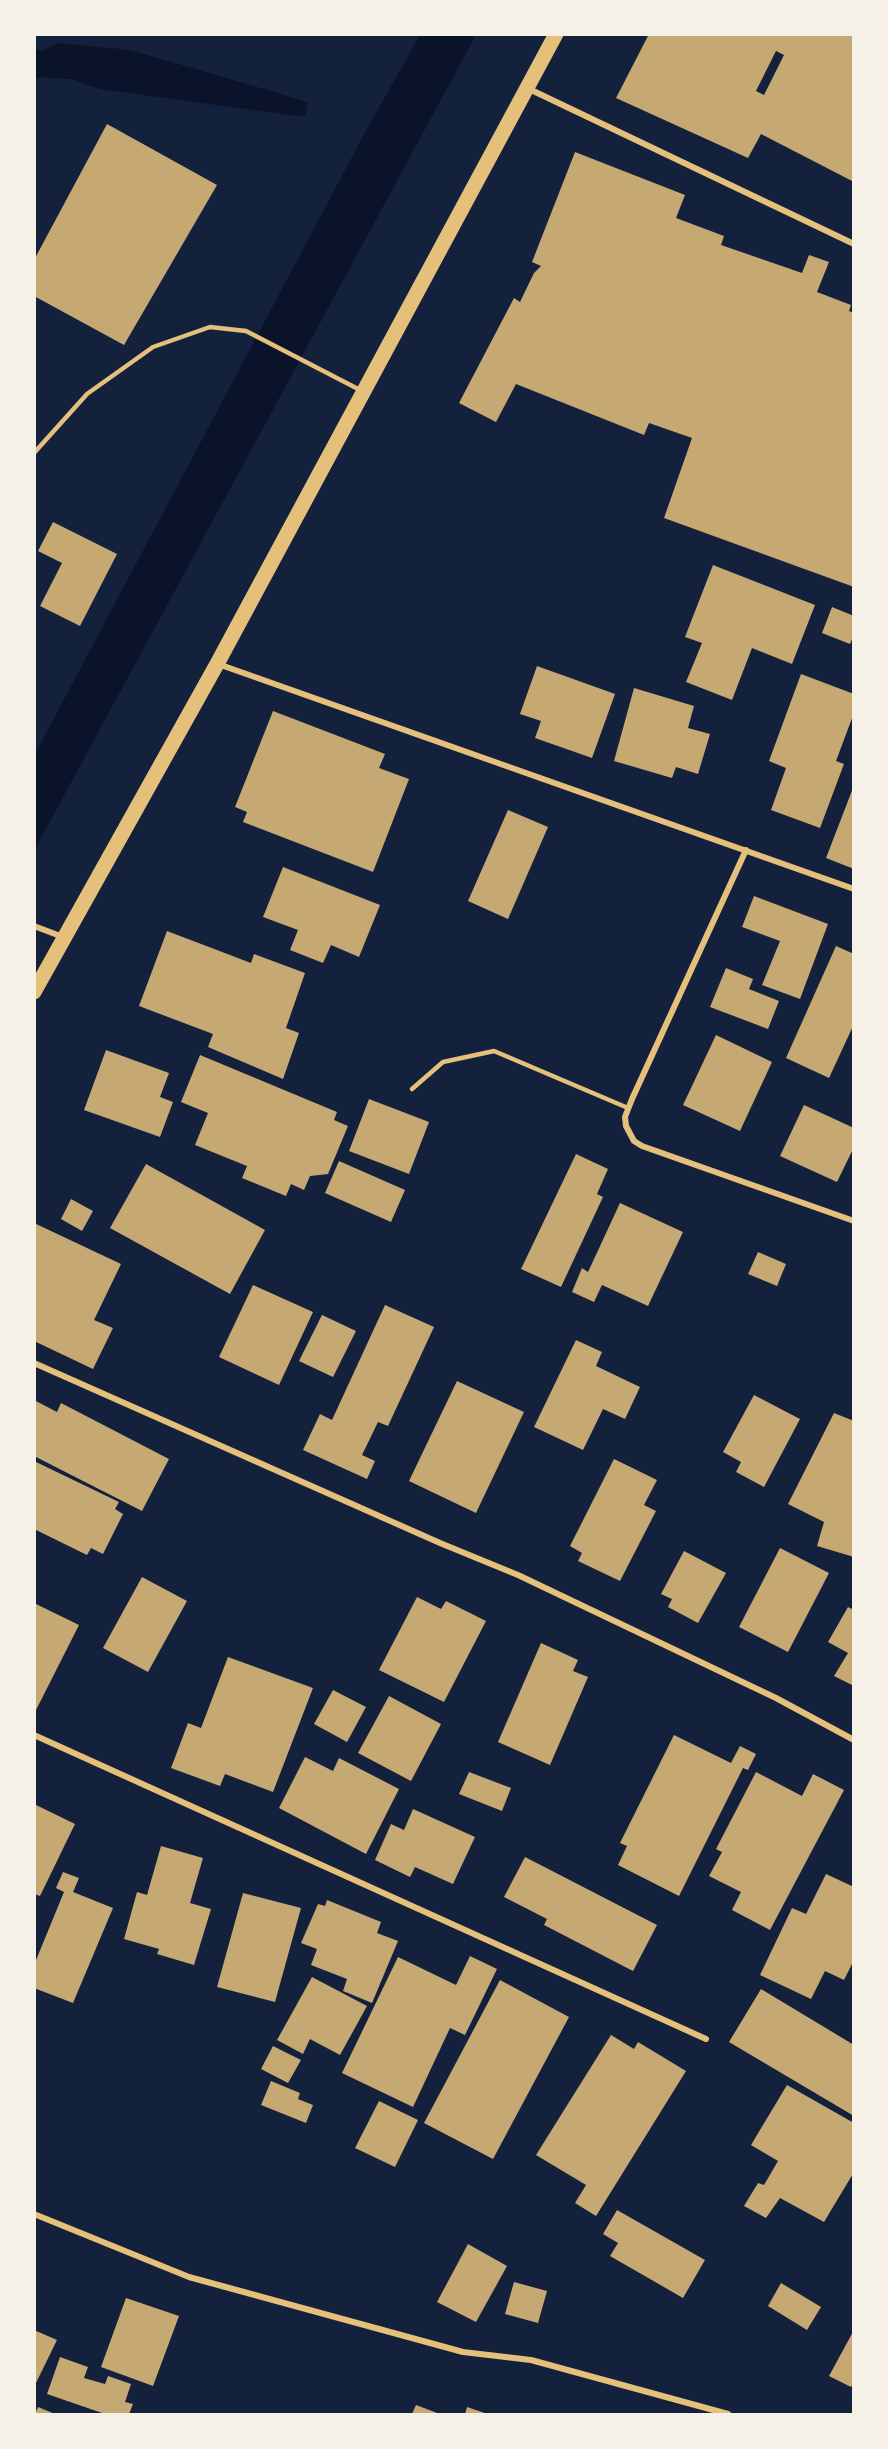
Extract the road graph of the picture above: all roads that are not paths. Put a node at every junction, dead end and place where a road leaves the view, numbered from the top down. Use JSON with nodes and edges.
{"nodes":[{"id":1,"x":556,"y":34,"type":"edge"},
{"id":2,"x":527,"y":88,"type":"junction"},
{"id":3,"x":854,"y":244,"type":"edge"},
{"id":4,"x":363,"y":392,"type":"junction"},
{"id":5,"x":34,"y":453,"type":"edge"},
{"id":6,"x":217,"y":664,"type":"junction"},
{"id":7,"x":746,"y":850,"type":"junction"},
{"id":8,"x":854,"y":889,"type":"edge"},
{"id":9,"x":34,"y":926,"type":"edge"},
{"id":10,"x":63,"y":937,"type":"junction"},
{"id":11,"x":34,"y":992,"type":"edge"},
{"id":12,"x":412,"y":1089,"type":"dead end"},
{"id":13,"x":628,"y":1108,"type":"junction"},
{"id":14,"x":854,"y":1221,"type":"edge"},
{"id":15,"x":34,"y":1363,"type":"edge"},
{"id":16,"x":34,"y":1735,"type":"edge"},
{"id":17,"x":854,"y":1740,"type":"edge"},
{"id":18,"x":706,"y":2039,"type":"dead end"},
{"id":19,"x":34,"y":2214,"type":"edge"},
{"id":20,"x":728,"y":2415,"type":"edge"}],
"edges":[{"from":1,"to":2,"type":"main road"},
{"from":2,"to":3,"type":"street"},
{"from":2,"to":4,"type":"main road"},
{"from":4,"to":5,"type":"lane"},
{"from":4,"to":6,"type":"main road"},
{"from":6,"to":7,"type":"street"},
{"from":6,"to":10,"type":"main road"},
{"from":7,"to":8,"type":"street"},
{"from":7,"to":13,"type":"street"},
{"from":9,"to":10,"type":"street"},
{"from":10,"to":11,"type":"main road"},
{"from":12,"to":13,"type":"lane"},
{"from":13,"to":14,"type":"street"},
{"from":15,"to":17,"type":"street"},
{"from":16,"to":18,"type":"street"},
{"from":19,"to":20,"type":"street"}]}
